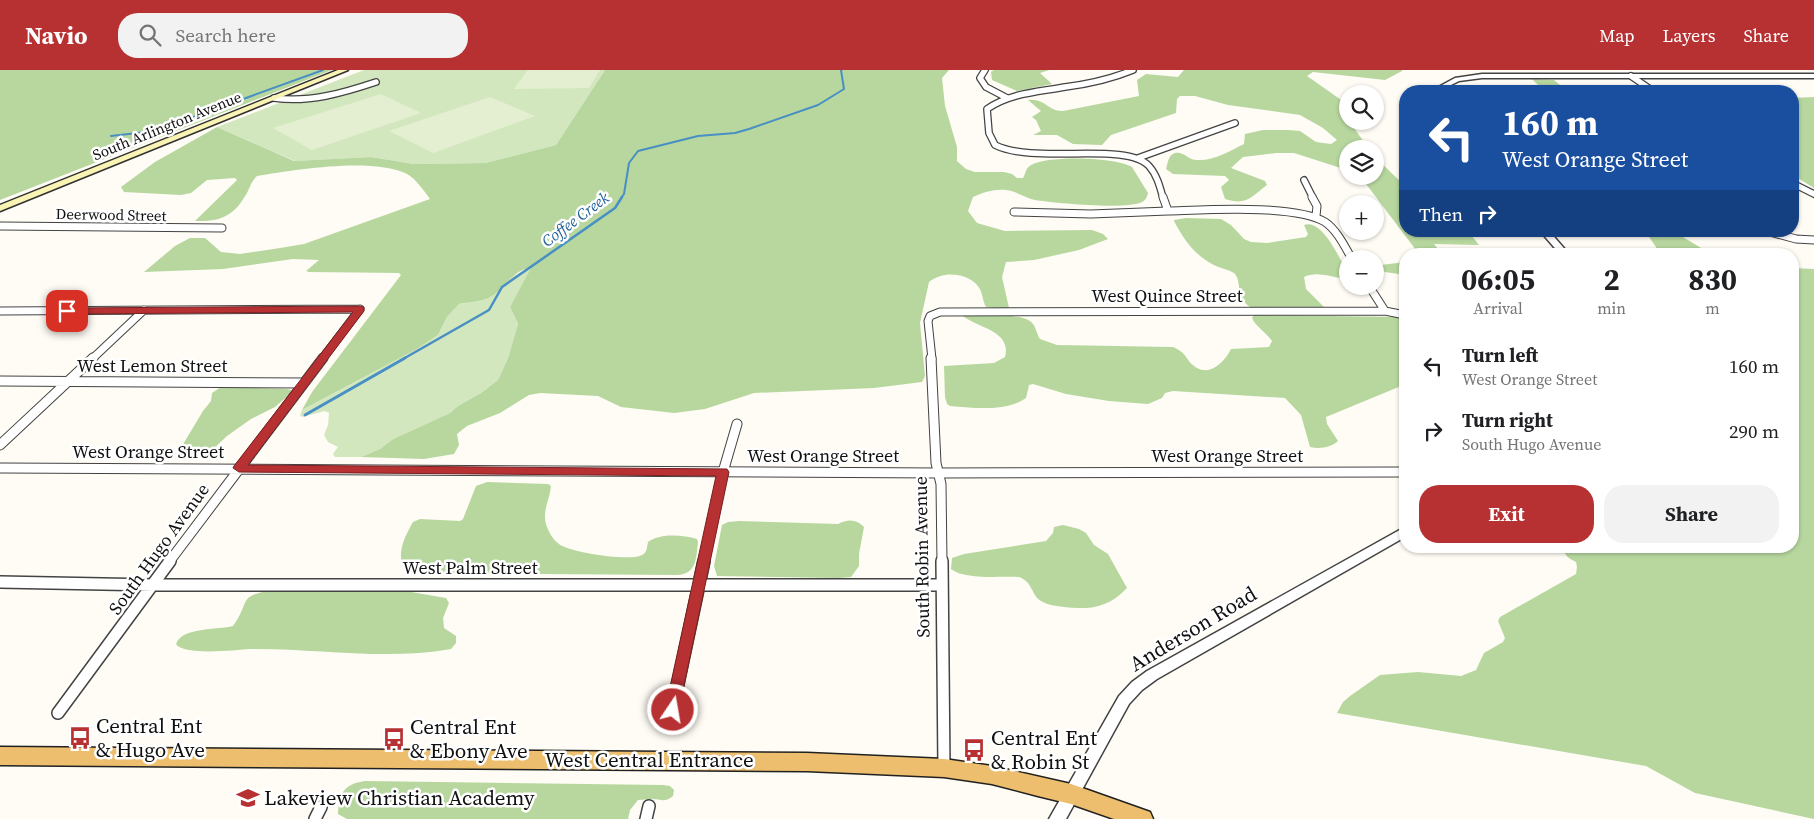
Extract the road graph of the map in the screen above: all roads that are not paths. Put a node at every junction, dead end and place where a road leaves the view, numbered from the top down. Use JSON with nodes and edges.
{"nodes":[{"id":1,"x":344,"y":70,"type":"edge"},
{"id":2,"x":985,"y":70,"type":"edge"},
{"id":3,"x":1134,"y":70,"type":"edge"},
{"id":4,"x":1632,"y":76,"type":"junction"},
{"id":5,"x":1814,"y":76,"type":"edge"},
{"id":6,"x":376,"y":82,"type":"dead end"},
{"id":7,"x":1446,"y":85,"type":"edge"},
{"id":8,"x":1645,"y":85,"type":"edge"},
{"id":9,"x":274,"y":98,"type":"junction"},
{"id":10,"x":1007,"y":98,"type":"junction"},
{"id":11,"x":1235,"y":123,"type":"dead end"},
{"id":12,"x":1138,"y":158,"type":"junction"},
{"id":13,"x":1304,"y":180,"type":"dead end"},
{"id":14,"x":1799,"y":186,"type":"edge"},
{"id":15,"x":1814,"y":194,"type":"edge"},
{"id":16,"x":0,"y":208,"type":"edge"},
{"id":17,"x":1168,"y":211,"type":"junction"},
{"id":18,"x":1014,"y":212,"type":"dead end"},
{"id":19,"x":1316,"y":216,"type":"junction"},
{"id":20,"x":0,"y":226,"type":"edge"},
{"id":21,"x":222,"y":228,"type":"dead end"},
{"id":22,"x":1549,"y":237,"type":"edge"},
{"id":23,"x":1788,"y":237,"type":"edge"},
{"id":24,"x":1814,"y":240,"type":"edge"},
{"id":25,"x":1560,"y":248,"type":"edge"},
{"id":26,"x":1346,"y":250,"type":"edge"},
{"id":27,"x":1376,"y":295,"type":"edge"},
{"id":28,"x":144,"y":310,"type":"junction"},
{"id":29,"x":1385,"y":310,"type":"junction"},
{"id":30,"x":0,"y":311,"type":"edge"},
{"id":31,"x":10,"y":311,"type":"junction"},
{"id":32,"x":1399,"y":314,"type":"edge"},
{"id":33,"x":930,"y":316,"type":"joint"},
{"id":34,"x":0,"y":320,"type":"edge"},
{"id":35,"x":0,"y":381,"type":"edge"},
{"id":36,"x":67,"y":382,"type":"junction"},
{"id":37,"x":304,"y":383,"type":"junction"},
{"id":38,"x":737,"y":424,"type":"dead end"},
{"id":39,"x":0,"y":445,"type":"edge"},
{"id":40,"x":0,"y":468,"type":"edge"},
{"id":41,"x":239,"y":468,"type":"junction"},
{"id":42,"x":723,"y":472,"type":"junction"},
{"id":43,"x":1399,"y":472,"type":"edge"},
{"id":44,"x":938,"y":473,"type":"junction"},
{"id":45,"x":1399,"y":534,"type":"edge"},
{"id":46,"x":0,"y":582,"type":"edge"},
{"id":47,"x":700,"y":583,"type":"junction"},
{"id":48,"x":941,"y":584,"type":"junction"},
{"id":49,"x":154,"y":585,"type":"junction"},
{"id":50,"x":58,"y":713,"type":"dead end"},
{"id":51,"x":669,"y":726,"type":"dead end"},
{"id":52,"x":0,"y":756,"type":"edge"},
{"id":53,"x":944,"y":768,"type":"junction"},
{"id":54,"x":1071,"y":794,"type":"junction"},
{"id":55,"x":648,"y":806,"type":"dead end"},
{"id":56,"x":321,"y":807,"type":"dead end"},
{"id":57,"x":315,"y":819,"type":"edge"},
{"id":58,"x":646,"y":819,"type":"edge"},
{"id":59,"x":1057,"y":819,"type":"edge"},
{"id":60,"x":1142,"y":819,"type":"edge"}],
"edges":[{"from":1,"to":9,"type":"main road","name":"South Arlington Avenue"},
{"from":2,"to":10,"type":"street"},
{"from":3,"to":10,"type":"street"},
{"from":4,"to":5,"type":"street"},
{"from":4,"to":7,"type":"street"},
{"from":4,"to":8,"type":"street"},
{"from":6,"to":9,"type":"street"},
{"from":9,"to":16,"type":"main road","name":"South Arlington Avenue"},
{"from":10,"to":12,"type":"street"},
{"from":11,"to":12,"type":"street"},
{"from":12,"to":17,"type":"street"},
{"from":13,"to":19,"type":"street"},
{"from":14,"to":15,"type":"street"},
{"from":17,"to":18,"type":"street"},
{"from":17,"to":19,"type":"street"},
{"from":19,"to":26,"type":"street"},
{"from":20,"to":21,"type":"street","name":"Deerwood Street"},
{"from":22,"to":25,"type":"street"},
{"from":23,"to":24,"type":"street"},
{"from":27,"to":29,"type":"street"},
{"from":28,"to":31,"type":"street"},
{"from":28,"to":36,"type":"street"},
{"from":28,"to":37,"type":"street","name":"South Hugo Avenue"},
{"from":29,"to":32,"type":"street","name":"West Quince Street"},
{"from":29,"to":33,"type":"street","name":"West Quince Street"},
{"from":30,"to":31,"type":"street"},
{"from":31,"to":34,"type":"street"},
{"from":33,"to":44,"type":"street","name":"South Robin Avenue"},
{"from":35,"to":36,"type":"street","name":"West Lemon Street"},
{"from":36,"to":37,"type":"street","name":"West Lemon Street"},
{"from":36,"to":39,"type":"street"},
{"from":37,"to":41,"type":"street","name":"South Hugo Avenue"},
{"from":38,"to":42,"type":"street"},
{"from":40,"to":41,"type":"street","name":"West Orange Street"},
{"from":41,"to":42,"type":"street","name":"West Orange Street"},
{"from":41,"to":49,"type":"street","name":"South Hugo Avenue"},
{"from":42,"to":44,"type":"street","name":"West Orange Street"},
{"from":42,"to":47,"type":"street"},
{"from":43,"to":44,"type":"street","name":"West Orange Street"},
{"from":44,"to":48,"type":"street","name":"South Robin Avenue"},
{"from":45,"to":54,"type":"street","name":"Anderson Road"},
{"from":46,"to":49,"type":"street","name":"West Palm Street"},
{"from":47,"to":48,"type":"street","name":"West Palm Street"},
{"from":47,"to":49,"type":"street","name":"West Palm Street"},
{"from":47,"to":51,"type":"street"},
{"from":48,"to":53,"type":"street","name":"South Robin Avenue"},
{"from":49,"to":50,"type":"street","name":"South Hugo Avenue"},
{"from":52,"to":53,"type":"highway","name":"West Central Entrance"},
{"from":53,"to":54,"type":"highway","name":"West Central Entrance"},
{"from":54,"to":59,"type":"street","name":"Anderson Road"},
{"from":54,"to":60,"type":"highway","name":"West Central Entrance"},
{"from":55,"to":58,"type":"street"},
{"from":56,"to":57,"type":"street"}]}
